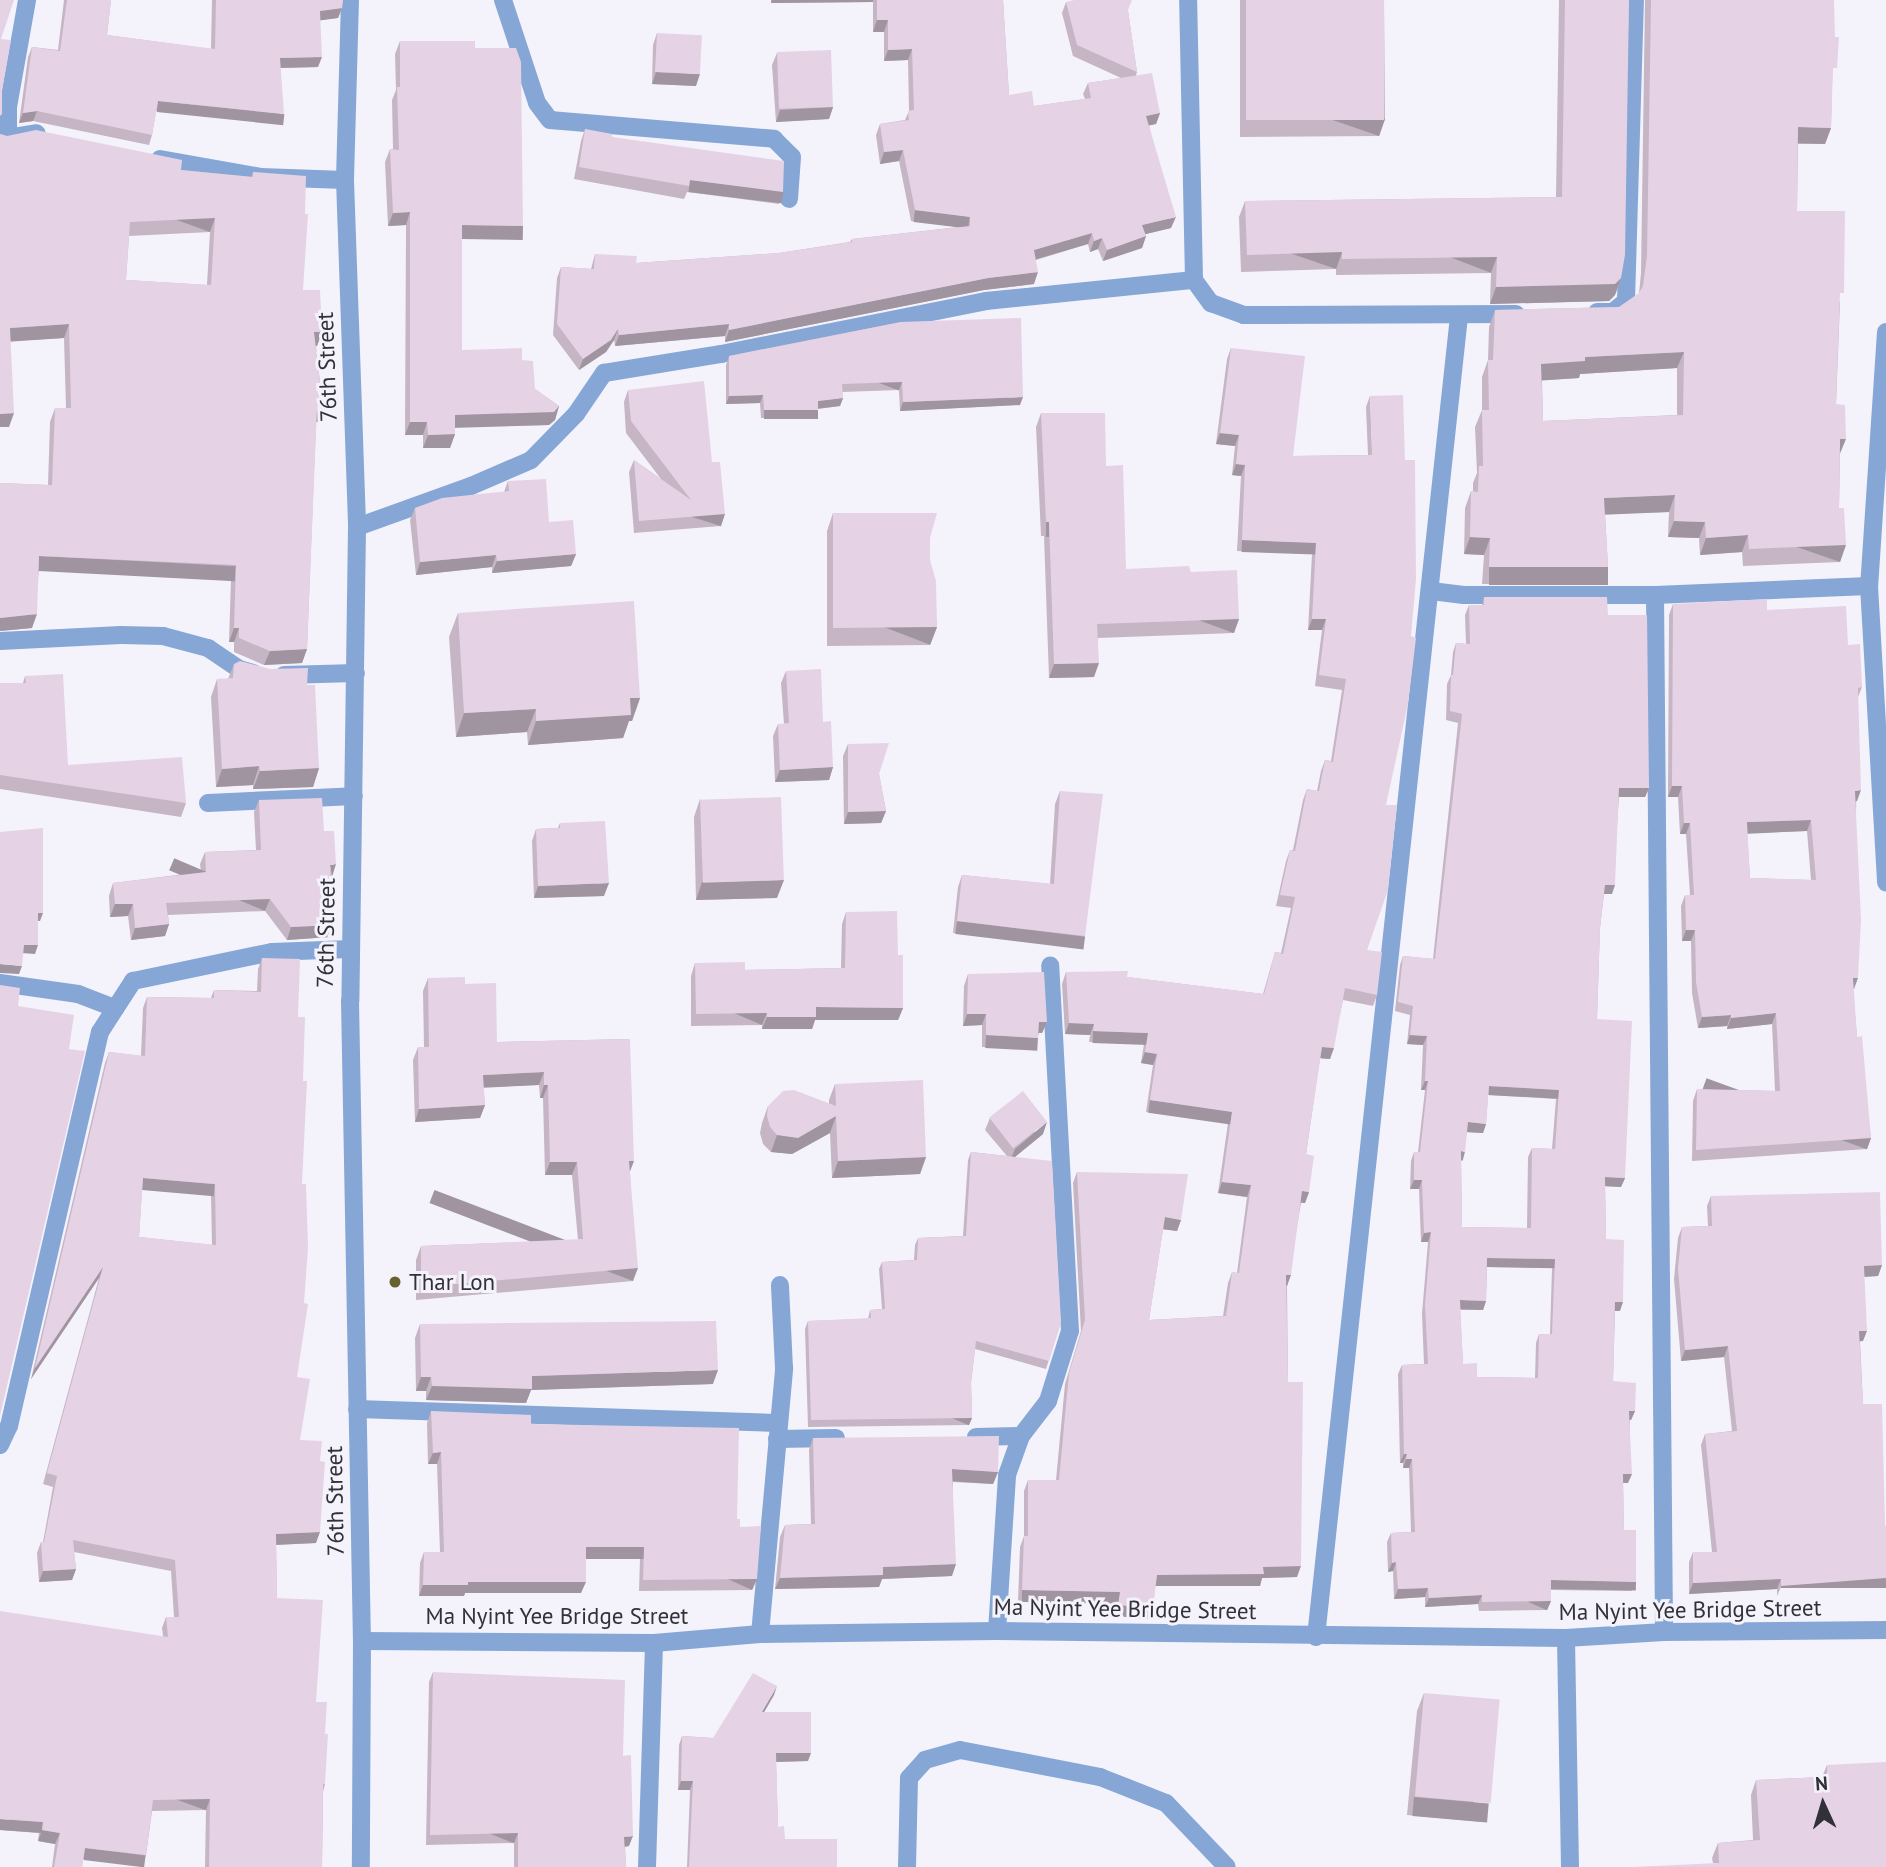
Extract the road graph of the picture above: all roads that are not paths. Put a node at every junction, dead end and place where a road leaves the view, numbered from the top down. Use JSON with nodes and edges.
{"nodes":[{"id":1,"x":27,"y":0,"type":"edge"},
{"id":2,"x":350,"y":0,"type":"edge"},
{"id":3,"x":503,"y":0,"type":"edge"},
{"id":4,"x":1188,"y":0,"type":"edge"},
{"id":5,"x":1634,"y":0,"type":"edge"},
{"id":6,"x":50,"y":135,"type":"edge"},
{"id":7,"x":4,"y":137,"type":"edge"},
{"id":8,"x":146,"y":156,"type":"edge"},
{"id":9,"x":345,"y":180,"type":"junction"},
{"id":10,"x":789,"y":199,"type":"dead end"},
{"id":11,"x":1194,"y":280,"type":"junction"},
{"id":12,"x":1585,"y":313,"type":"edge"},
{"id":13,"x":1529,"y":314,"type":"edge"},
{"id":14,"x":1459,"y":316,"type":"junction"},
{"id":15,"x":1886,"y":332,"type":"edge"},
{"id":16,"x":357,"y":527,"type":"junction"},
{"id":17,"x":1869,"y":586,"type":"junction"},
{"id":18,"x":1431,"y":592,"type":"junction"},
{"id":19,"x":1655,"y":595,"type":"junction"},
{"id":20,"x":0,"y":641,"type":"edge"},
{"id":21,"x":356,"y":673,"type":"junction"},
{"id":22,"x":354,"y":796,"type":"junction"},
{"id":23,"x":208,"y":803,"type":"dead end"},
{"id":24,"x":1886,"y":883,"type":"edge"},
{"id":25,"x":350,"y":949,"type":"junction"},
{"id":26,"x":1050,"y":966,"type":"dead end"},
{"id":27,"x":0,"y":983,"type":"edge"},
{"id":28,"x":116,"y":1008,"type":"junction"},
{"id":29,"x":779,"y":1285,"type":"dead end"},
{"id":30,"x":357,"y":1409,"type":"junction"},
{"id":31,"x":777,"y":1431,"type":"junction"},
{"id":32,"x":1021,"y":1436,"type":"junction"},
{"id":33,"x":953,"y":1437,"type":"edge"},
{"id":34,"x":858,"y":1438,"type":"edge"},
{"id":35,"x":0,"y":1445,"type":"edge"},
{"id":36,"x":997,"y":1630,"type":"junction"},
{"id":37,"x":1886,"y":1630,"type":"edge"},
{"id":38,"x":1664,"y":1632,"type":"junction"},
{"id":39,"x":761,"y":1634,"type":"junction"},
{"id":40,"x":1316,"y":1637,"type":"junction"},
{"id":41,"x":1566,"y":1638,"type":"junction"},
{"id":42,"x":362,"y":1641,"type":"junction"},
{"id":43,"x":654,"y":1643,"type":"junction"},
{"id":44,"x":361,"y":1867,"type":"edge"},
{"id":45,"x":647,"y":1867,"type":"edge"},
{"id":46,"x":907,"y":1867,"type":"edge"},
{"id":47,"x":1227,"y":1867,"type":"edge"},
{"id":48,"x":1570,"y":1867,"type":"edge"}],
"edges":[{"from":1,"to":7,"type":"street"},
{"from":2,"to":9,"type":"street","name":"76th Street"},
{"from":3,"to":10,"type":"street"},
{"from":4,"to":11,"type":"street"},
{"from":5,"to":12,"type":"street"},
{"from":6,"to":7,"type":"street"},
{"from":8,"to":9,"type":"street"},
{"from":9,"to":16,"type":"street","name":"76th Street"},
{"from":11,"to":14,"type":"street"},
{"from":11,"to":16,"type":"street"},
{"from":13,"to":14,"type":"street"},
{"from":14,"to":18,"type":"street"},
{"from":15,"to":17,"type":"street"},
{"from":16,"to":21,"type":"street","name":"76th Street"},
{"from":17,"to":19,"type":"street"},
{"from":17,"to":24,"type":"street"},
{"from":18,"to":19,"type":"street"},
{"from":18,"to":40,"type":"street"},
{"from":19,"to":38,"type":"street"},
{"from":20,"to":21,"type":"street"},
{"from":21,"to":22,"type":"street","name":"76th Street"},
{"from":22,"to":23,"type":"street"},
{"from":22,"to":25,"type":"street","name":"76th Street"},
{"from":25,"to":28,"type":"street"},
{"from":25,"to":30,"type":"street","name":"76th Street"},
{"from":26,"to":32,"type":"street"},
{"from":27,"to":28,"type":"street"},
{"from":28,"to":35,"type":"street"},
{"from":29,"to":31,"type":"street"},
{"from":30,"to":31,"type":"street"},
{"from":30,"to":42,"type":"street","name":"76th Street"},
{"from":31,"to":34,"type":"street"},
{"from":31,"to":39,"type":"street"},
{"from":32,"to":33,"type":"street"},
{"from":32,"to":36,"type":"street"},
{"from":36,"to":39,"type":"street","name":"Ma Nyint Yee Bridge Street"},
{"from":36,"to":40,"type":"street","name":"Ma Nyint Yee Bridge Street"},
{"from":37,"to":38,"type":"street","name":"Ma Nyint Yee Bridge Street"},
{"from":38,"to":41,"type":"street","name":"Ma Nyint Yee Bridge Street"},
{"from":39,"to":43,"type":"street","name":"Ma Nyint Yee Bridge Street"},
{"from":40,"to":41,"type":"street","name":"Ma Nyint Yee Bridge Street"},
{"from":41,"to":48,"type":"street"},
{"from":42,"to":43,"type":"street","name":"Ma Nyint Yee Bridge Street"},
{"from":42,"to":44,"type":"street","name":"76th Street"},
{"from":43,"to":45,"type":"street"},
{"from":46,"to":47,"type":"street"}]}
